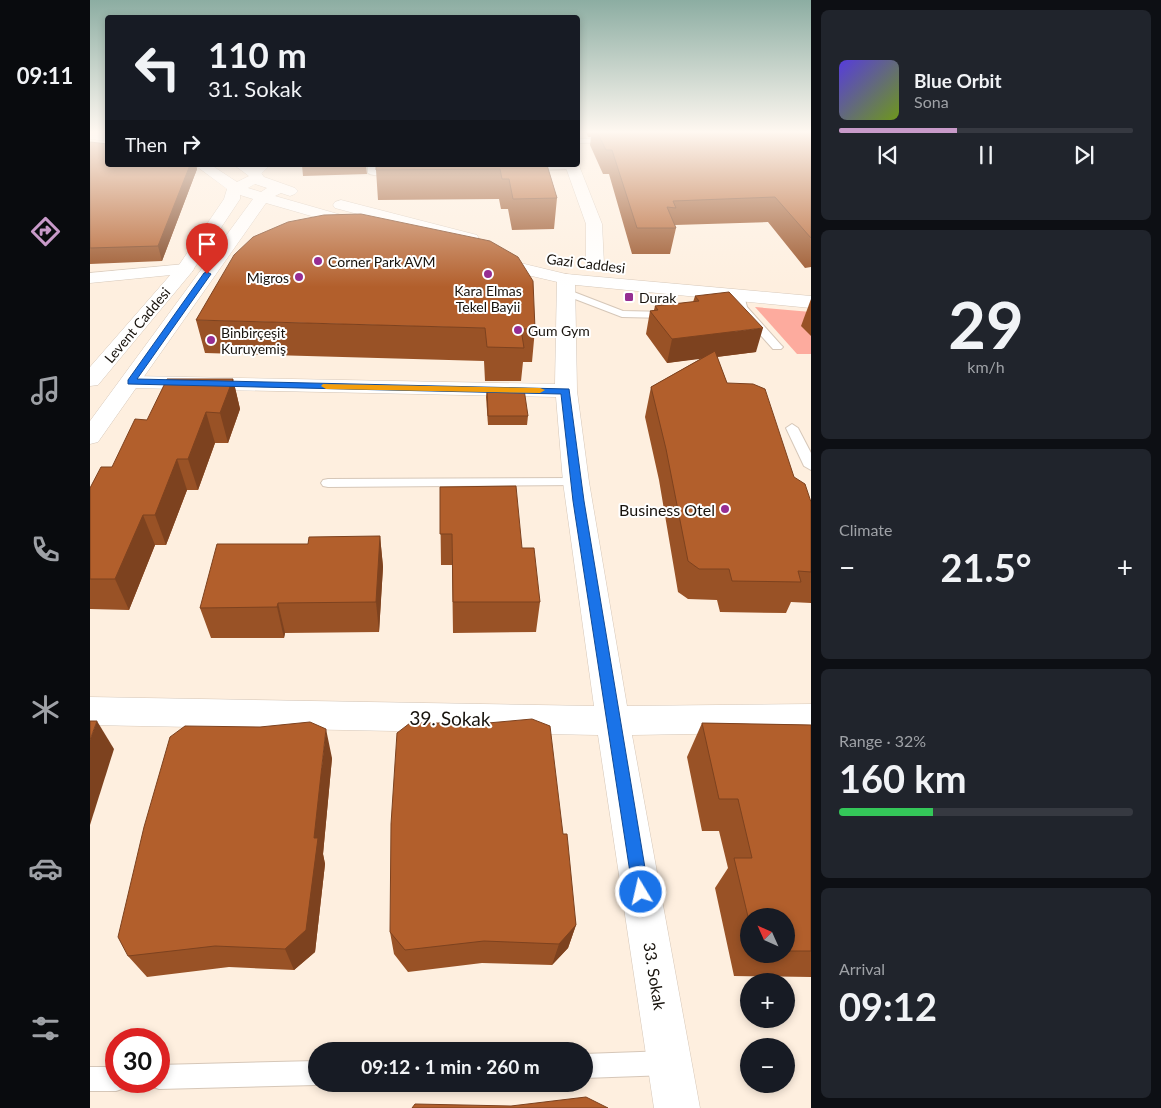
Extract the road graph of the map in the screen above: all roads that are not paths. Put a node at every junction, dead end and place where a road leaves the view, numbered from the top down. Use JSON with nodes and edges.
{"nodes":[{"id":1,"x":229,"y":184,"type":"edge"},
{"id":2,"x":242,"y":184,"type":"edge"},
{"id":3,"x":273,"y":184,"type":"edge"},
{"id":4,"x":579,"y":184,"type":"edge"},
{"id":5,"x":278,"y":187,"type":"junction"},
{"id":6,"x":237,"y":189,"type":"junction"},
{"id":7,"x":262,"y":198,"type":"junction"},
{"id":8,"x":310,"y":211,"type":"junction"},
{"id":9,"x":240,"y":227,"type":"junction"},
{"id":10,"x":185,"y":269,"type":"junction"},
{"id":11,"x":674,"y":273,"type":"dead end"},
{"id":12,"x":569,"y":274,"type":"junction"},
{"id":13,"x":90,"y":278,"type":"edge"},
{"id":14,"x":770,"y":282,"type":"dead end"},
{"id":15,"x":811,"y":302,"type":"edge"},
{"id":16,"x":738,"y":304,"type":"junction"},
{"id":17,"x":678,"y":314,"type":"edge"},
{"id":18,"x":777,"y":347,"type":"dead end"},
{"id":19,"x":90,"y":380,"type":"edge"},
{"id":20,"x":131,"y":382,"type":"junction"},
{"id":21,"x":566,"y":391,"type":"junction"},
{"id":22,"x":792,"y":428,"type":"dead end"},
{"id":23,"x":90,"y":437,"type":"edge"},
{"id":24,"x":811,"y":466,"type":"edge"},
{"id":25,"x":576,"y":482,"type":"junction"},
{"id":26,"x":328,"y":483,"type":"dead end"},
{"id":27,"x":90,"y":711,"type":"edge"},
{"id":28,"x":811,"y":718,"type":"edge"},
{"id":29,"x":613,"y":721,"type":"junction"},
{"id":30,"x":670,"y":1063,"type":"junction"},
{"id":31,"x":593,"y":1066,"type":"edge"},
{"id":32,"x":308,"y":1073,"type":"edge"},
{"id":33,"x":170,"y":1078,"type":"edge"},
{"id":34,"x":90,"y":1079,"type":"edge"},
{"id":35,"x":105,"y":1079,"type":"edge"},
{"id":36,"x":677,"y":1108,"type":"edge"}],
"edges":[{"from":1,"to":6,"type":"street"},
{"from":2,"to":6,"type":"street","name":"Levent Caddesi"},
{"from":3,"to":5,"type":"street","name":"Gazi Caddesi"},
{"from":4,"to":12,"type":"street","name":"Gazi Caddesi"},
{"from":5,"to":7,"type":"street","name":"Levent Caddesi"},
{"from":5,"to":12,"type":"street","name":"Gazi Caddesi"},
{"from":6,"to":7,"type":"street"},
{"from":6,"to":10,"type":"street","name":"Levent Caddesi"},
{"from":7,"to":8,"type":"street"},
{"from":7,"to":9,"type":"street","name":"Levent Caddesi"},
{"from":8,"to":9,"type":"street"},
{"from":8,"to":12,"type":"street"},
{"from":9,"to":20,"type":"street","name":"Levent Caddesi"},
{"from":10,"to":13,"type":"street"},
{"from":10,"to":19,"type":"street","name":"Levent Caddesi"},
{"from":11,"to":14,"type":"street"},
{"from":12,"to":16,"type":"street"},
{"from":12,"to":17,"type":"lane"},
{"from":12,"to":21,"type":"street","name":"33. Sokak"},
{"from":15,"to":16,"type":"street"},
{"from":16,"to":18,"type":"lane"},
{"from":20,"to":21,"type":"street"},
{"from":20,"to":23,"type":"street","name":"Levent Caddesi"},
{"from":21,"to":25,"type":"street","name":"33. Sokak"},
{"from":22,"to":24,"type":"lane"},
{"from":25,"to":26,"type":"lane"},
{"from":25,"to":29,"type":"street","name":"33. Sokak"},
{"from":27,"to":29,"type":"street","name":"39. Sokak"},
{"from":28,"to":29,"type":"street","name":"39. Sokak"},
{"from":29,"to":30,"type":"street","name":"33. Sokak"},
{"from":30,"to":31,"type":"lane"},
{"from":30,"to":36,"type":"street","name":"33. Sokak"},
{"from":32,"to":33,"type":"lane"},
{"from":34,"to":35,"type":"lane"}]}
